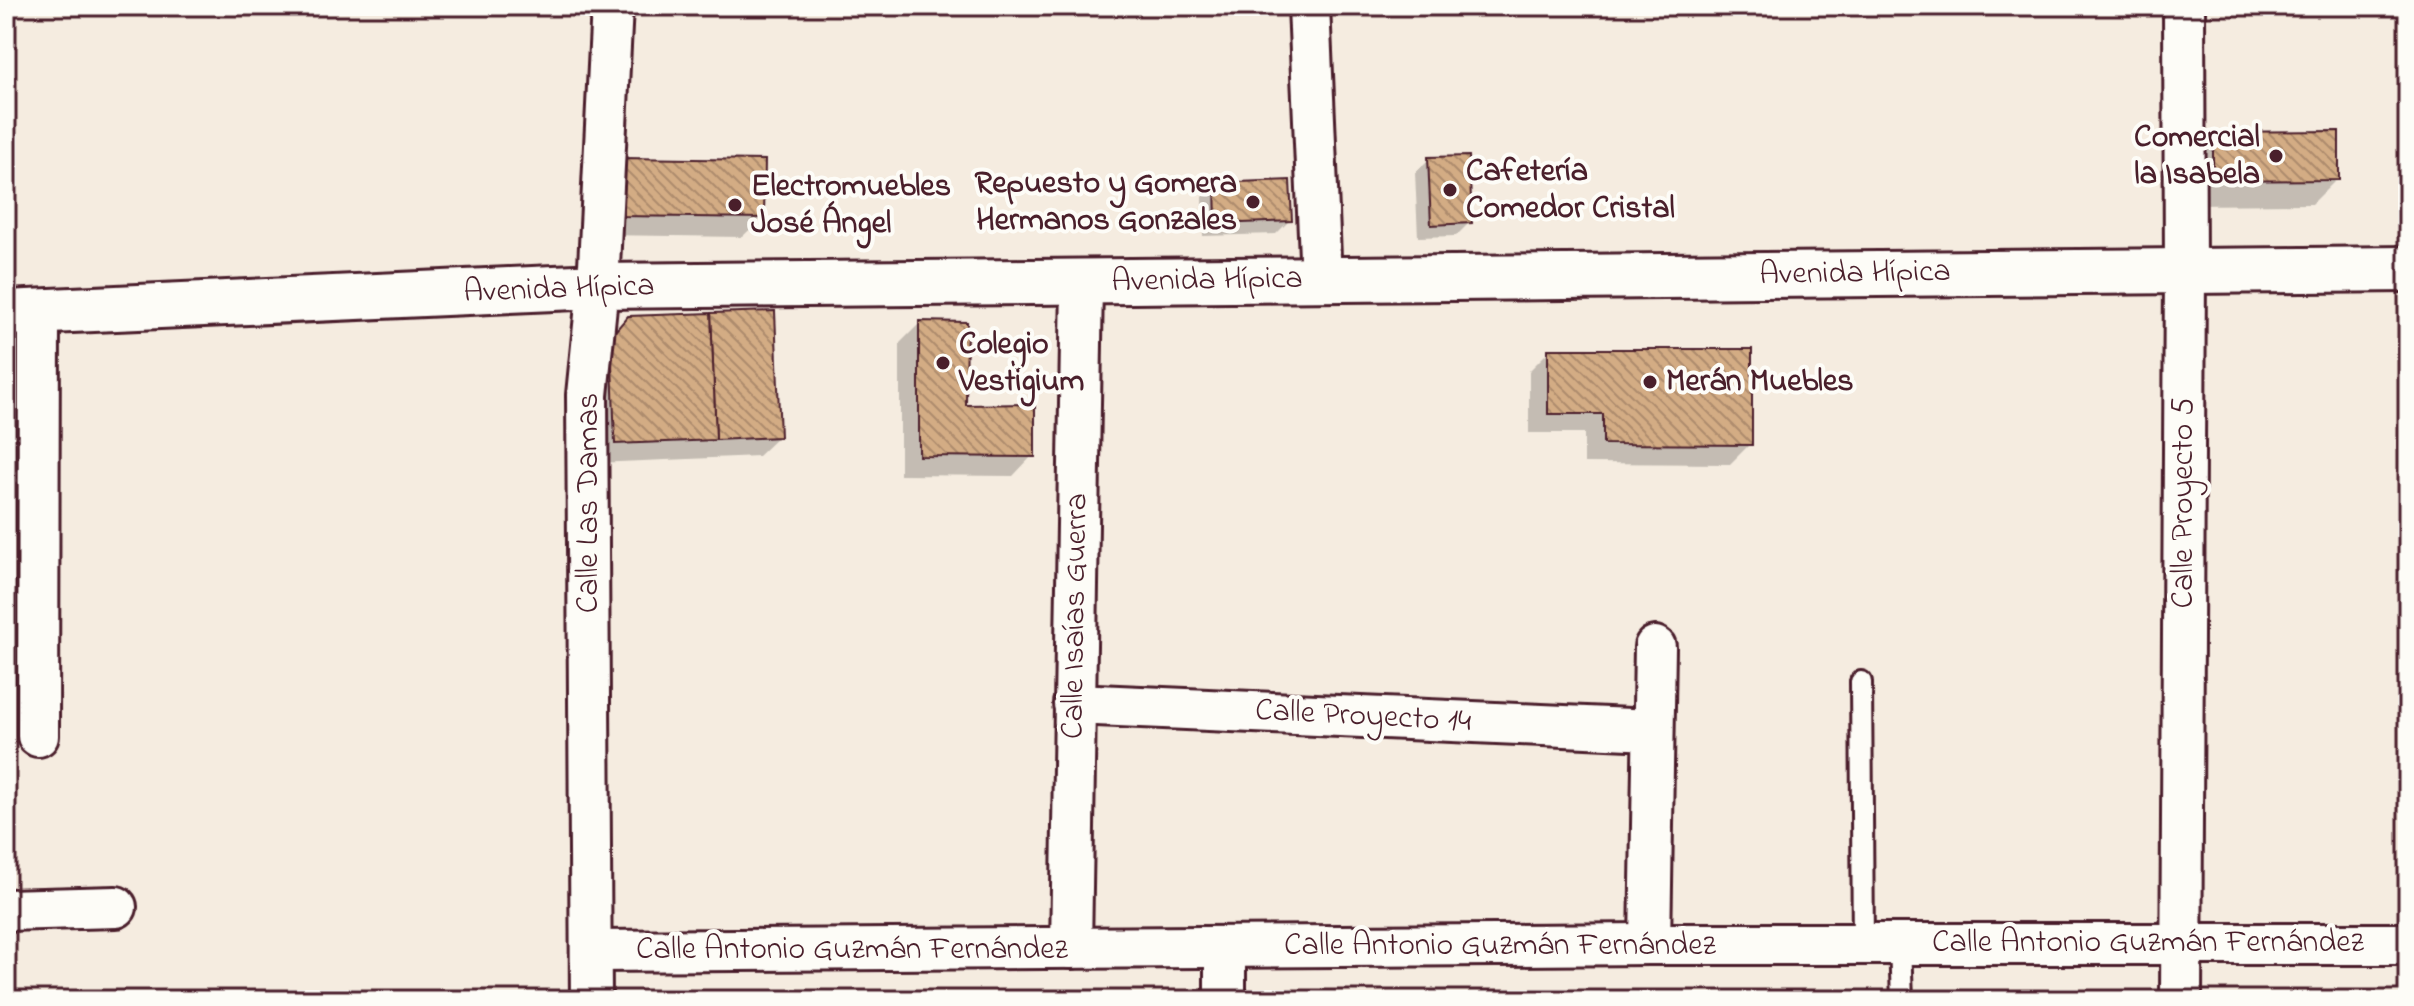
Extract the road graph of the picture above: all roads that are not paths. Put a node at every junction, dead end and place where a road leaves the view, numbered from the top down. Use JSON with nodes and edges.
{"nodes":[{"id":1,"x":612,"y":6,"type":"edge"},
{"id":2,"x":1309,"y":6,"type":"edge"},
{"id":3,"x":2184,"y":6,"type":"edge"},
{"id":4,"x":2408,"y":269,"type":"edge"},
{"id":5,"x":2185,"y":270,"type":"junction"},
{"id":6,"x":1321,"y":280,"type":"junction"},
{"id":7,"x":1082,"y":283,"type":"junction"},
{"id":8,"x":598,"y":286,"type":"junction"},
{"id":9,"x":22,"y":312,"type":"edge"},
{"id":10,"x":1655,"y":647,"type":"dead end"},
{"id":11,"x":1861,"y":682,"type":"dead end"},
{"id":12,"x":1074,"y":704,"type":"junction"},
{"id":13,"x":1652,"y":730,"type":"junction"},
{"id":14,"x":38,"y":736,"type":"dead end"},
{"id":15,"x":116,"y":907,"type":"dead end"},
{"id":16,"x":6,"y":910,"type":"edge"},
{"id":17,"x":2182,"y":942,"type":"junction"},
{"id":18,"x":1650,"y":944,"type":"junction"},
{"id":19,"x":1882,"y":944,"type":"junction"},
{"id":20,"x":2408,"y":944,"type":"edge"},
{"id":21,"x":1071,"y":948,"type":"junction"},
{"id":22,"x":1225,"y":948,"type":"junction"},
{"id":23,"x":591,"y":951,"type":"junction"},
{"id":24,"x":591,"y":1000,"type":"edge"},
{"id":25,"x":1225,"y":1000,"type":"edge"},
{"id":26,"x":1902,"y":1000,"type":"edge"},
{"id":27,"x":2181,"y":1000,"type":"edge"}],
"edges":[{"from":1,"to":8,"type":"street","name":"Calle Las Damas"},
{"from":2,"to":6,"type":"street"},
{"from":3,"to":5,"type":"street","name":"Calle Proyecto 5"},
{"from":4,"to":5,"type":"street","name":"Avenida Hípica"},
{"from":5,"to":6,"type":"street","name":"Avenida Hípica"},
{"from":5,"to":17,"type":"street","name":"Calle Proyecto 5"},
{"from":6,"to":7,"type":"street","name":"Avenida Hípica"},
{"from":7,"to":8,"type":"street","name":"Avenida Hípica"},
{"from":7,"to":12,"type":"street","name":"Calle Isaías Guerra"},
{"from":8,"to":9,"type":"street","name":"Avenida Hípica"},
{"from":8,"to":23,"type":"street","name":"Calle Las Damas"},
{"from":9,"to":14,"type":"street"},
{"from":10,"to":13,"type":"street"},
{"from":11,"to":19,"type":"lane"},
{"from":12,"to":13,"type":"street","name":"Calle Proyecto 14"},
{"from":12,"to":21,"type":"street","name":"Calle Isaías Guerra"},
{"from":13,"to":18,"type":"street"},
{"from":15,"to":16,"type":"street"},
{"from":17,"to":19,"type":"street","name":"Calle Antonio Guzmán Fernández"},
{"from":17,"to":20,"type":"street","name":"Calle Antonio Guzmán Fernández"},
{"from":17,"to":27,"type":"street","name":"Calle Proyecto 5"},
{"from":18,"to":19,"type":"street","name":"Calle Antonio Guzmán Fernández"},
{"from":18,"to":22,"type":"street","name":"Calle Antonio Guzmán Fernández"},
{"from":19,"to":26,"type":"lane"},
{"from":21,"to":22,"type":"street","name":"Calle Antonio Guzmán Fernández"},
{"from":21,"to":23,"type":"street","name":"Calle Antonio Guzmán Fernández"},
{"from":22,"to":25,"type":"street"},
{"from":23,"to":24,"type":"street","name":"Calle Las Damas"}]}
